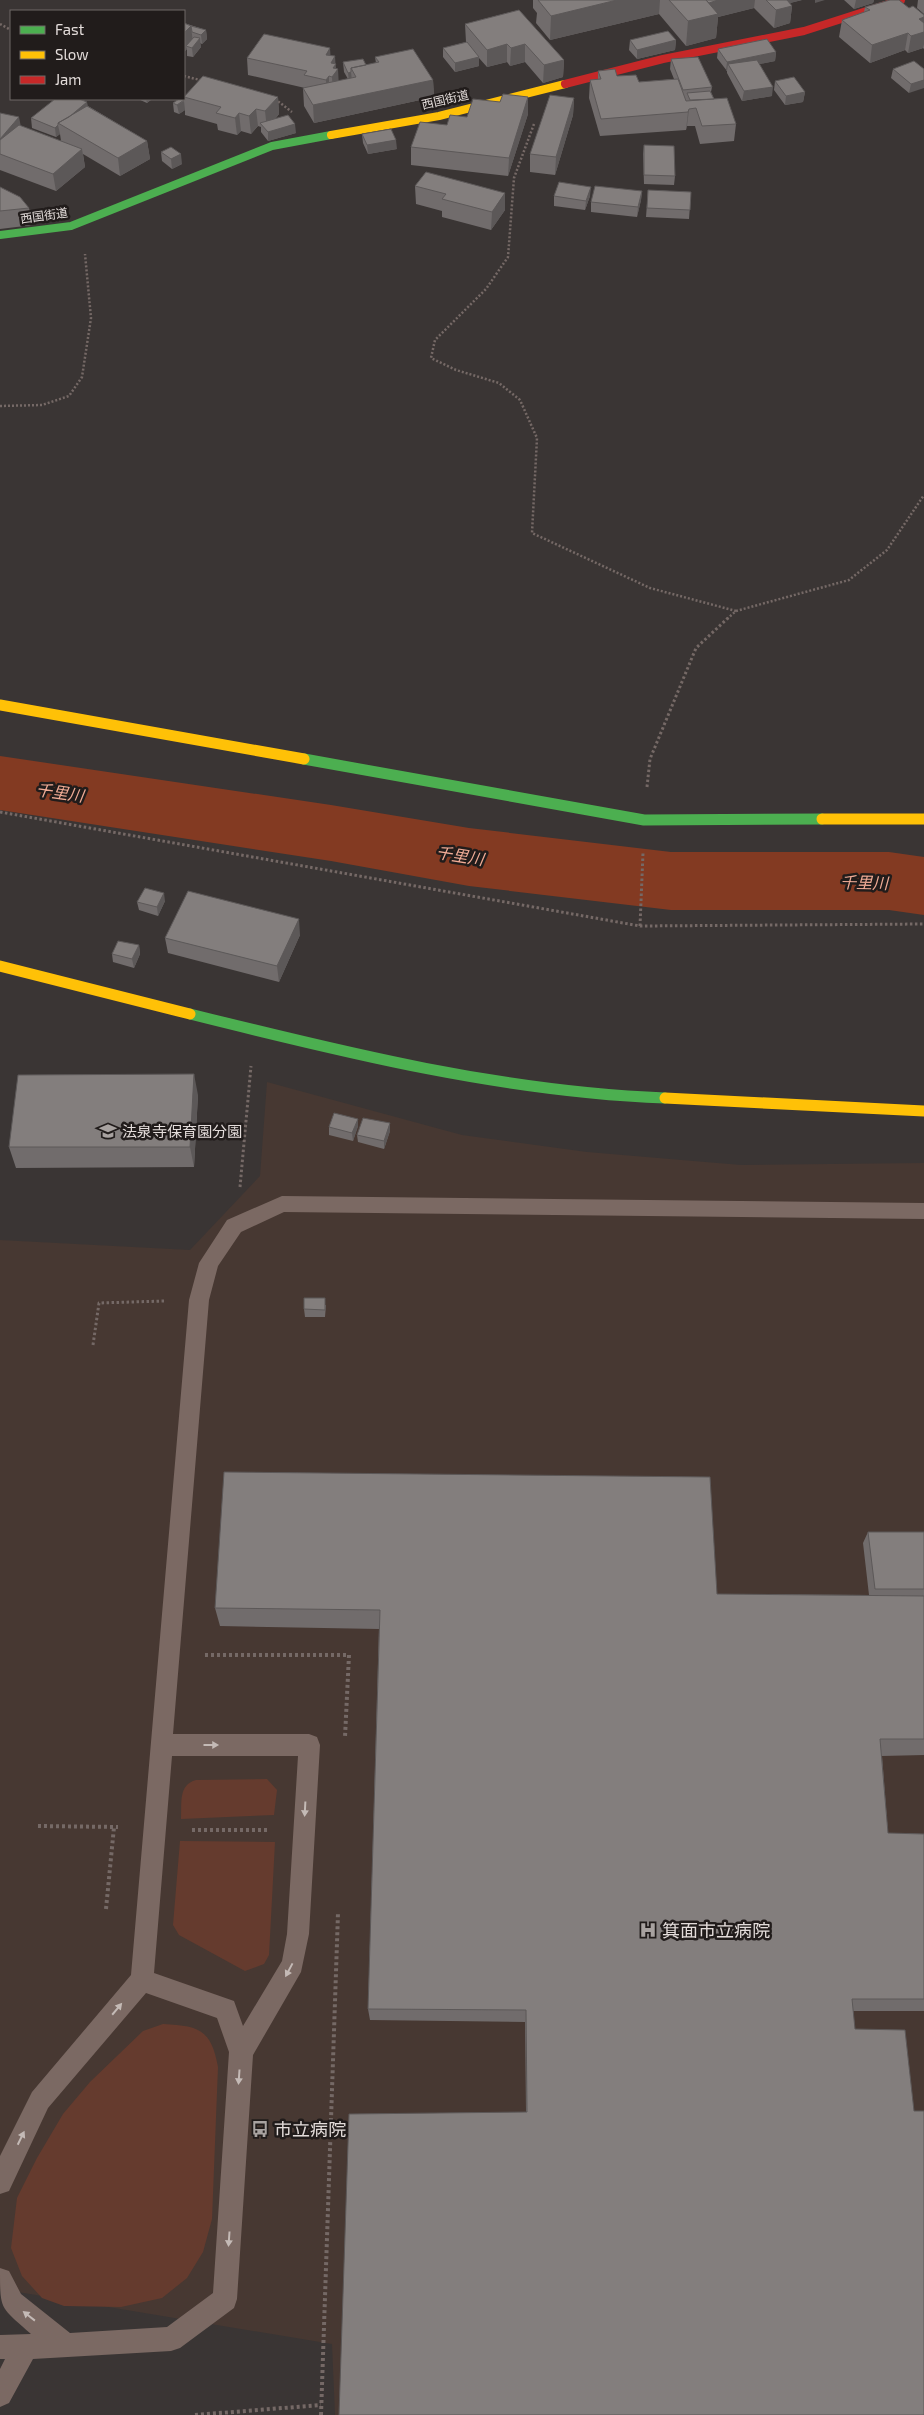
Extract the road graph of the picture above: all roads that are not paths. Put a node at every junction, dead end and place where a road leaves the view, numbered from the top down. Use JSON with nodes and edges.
{"nodes":[{"id":1,"x":900,"y":0,"type":"edge"},
{"id":2,"x":0,"y":235,"type":"edge"},
{"id":3,"x":0,"y":705,"type":"edge"},
{"id":4,"x":924,"y":819,"type":"edge"},
{"id":5,"x":0,"y":966,"type":"edge"},
{"id":6,"x":924,"y":1111,"type":"edge"},
{"id":7,"x":924,"y":1211,"type":"edge"},
{"id":8,"x":162,"y":1745,"type":"junction"},
{"id":9,"x":142,"y":1980,"type":"junction"},
{"id":10,"x":241,"y":2052,"type":"junction"},
{"id":11,"x":0,"y":2182,"type":"edge"},
{"id":12,"x":0,"y":2280,"type":"edge"},
{"id":13,"x":26,"y":2346,"type":"junction"},
{"id":14,"x":66,"y":2346,"type":"junction"},
{"id":15,"x":0,"y":2347,"type":"edge"},
{"id":16,"x":0,"y":2394,"type":"edge"}],
"edges":[{"from":1,"to":2,"type":"street","name":"西国街道"},
{"from":3,"to":4,"type":"street"},
{"from":5,"to":6,"type":"street"},
{"from":7,"to":8,"type":"lane"},
{"from":8,"to":9,"type":"lane"},
{"from":8,"to":10,"type":"lane","one_way":true},
{"from":9,"to":10,"type":"lane"},
{"from":11,"to":9,"type":"lane","one_way":true},
{"from":10,"to":14,"type":"lane","one_way":true},
{"from":14,"to":12,"type":"lane","one_way":true},
{"from":13,"to":14,"type":"lane"},
{"from":13,"to":15,"type":"lane"},
{"from":13,"to":16,"type":"lane"}]}
